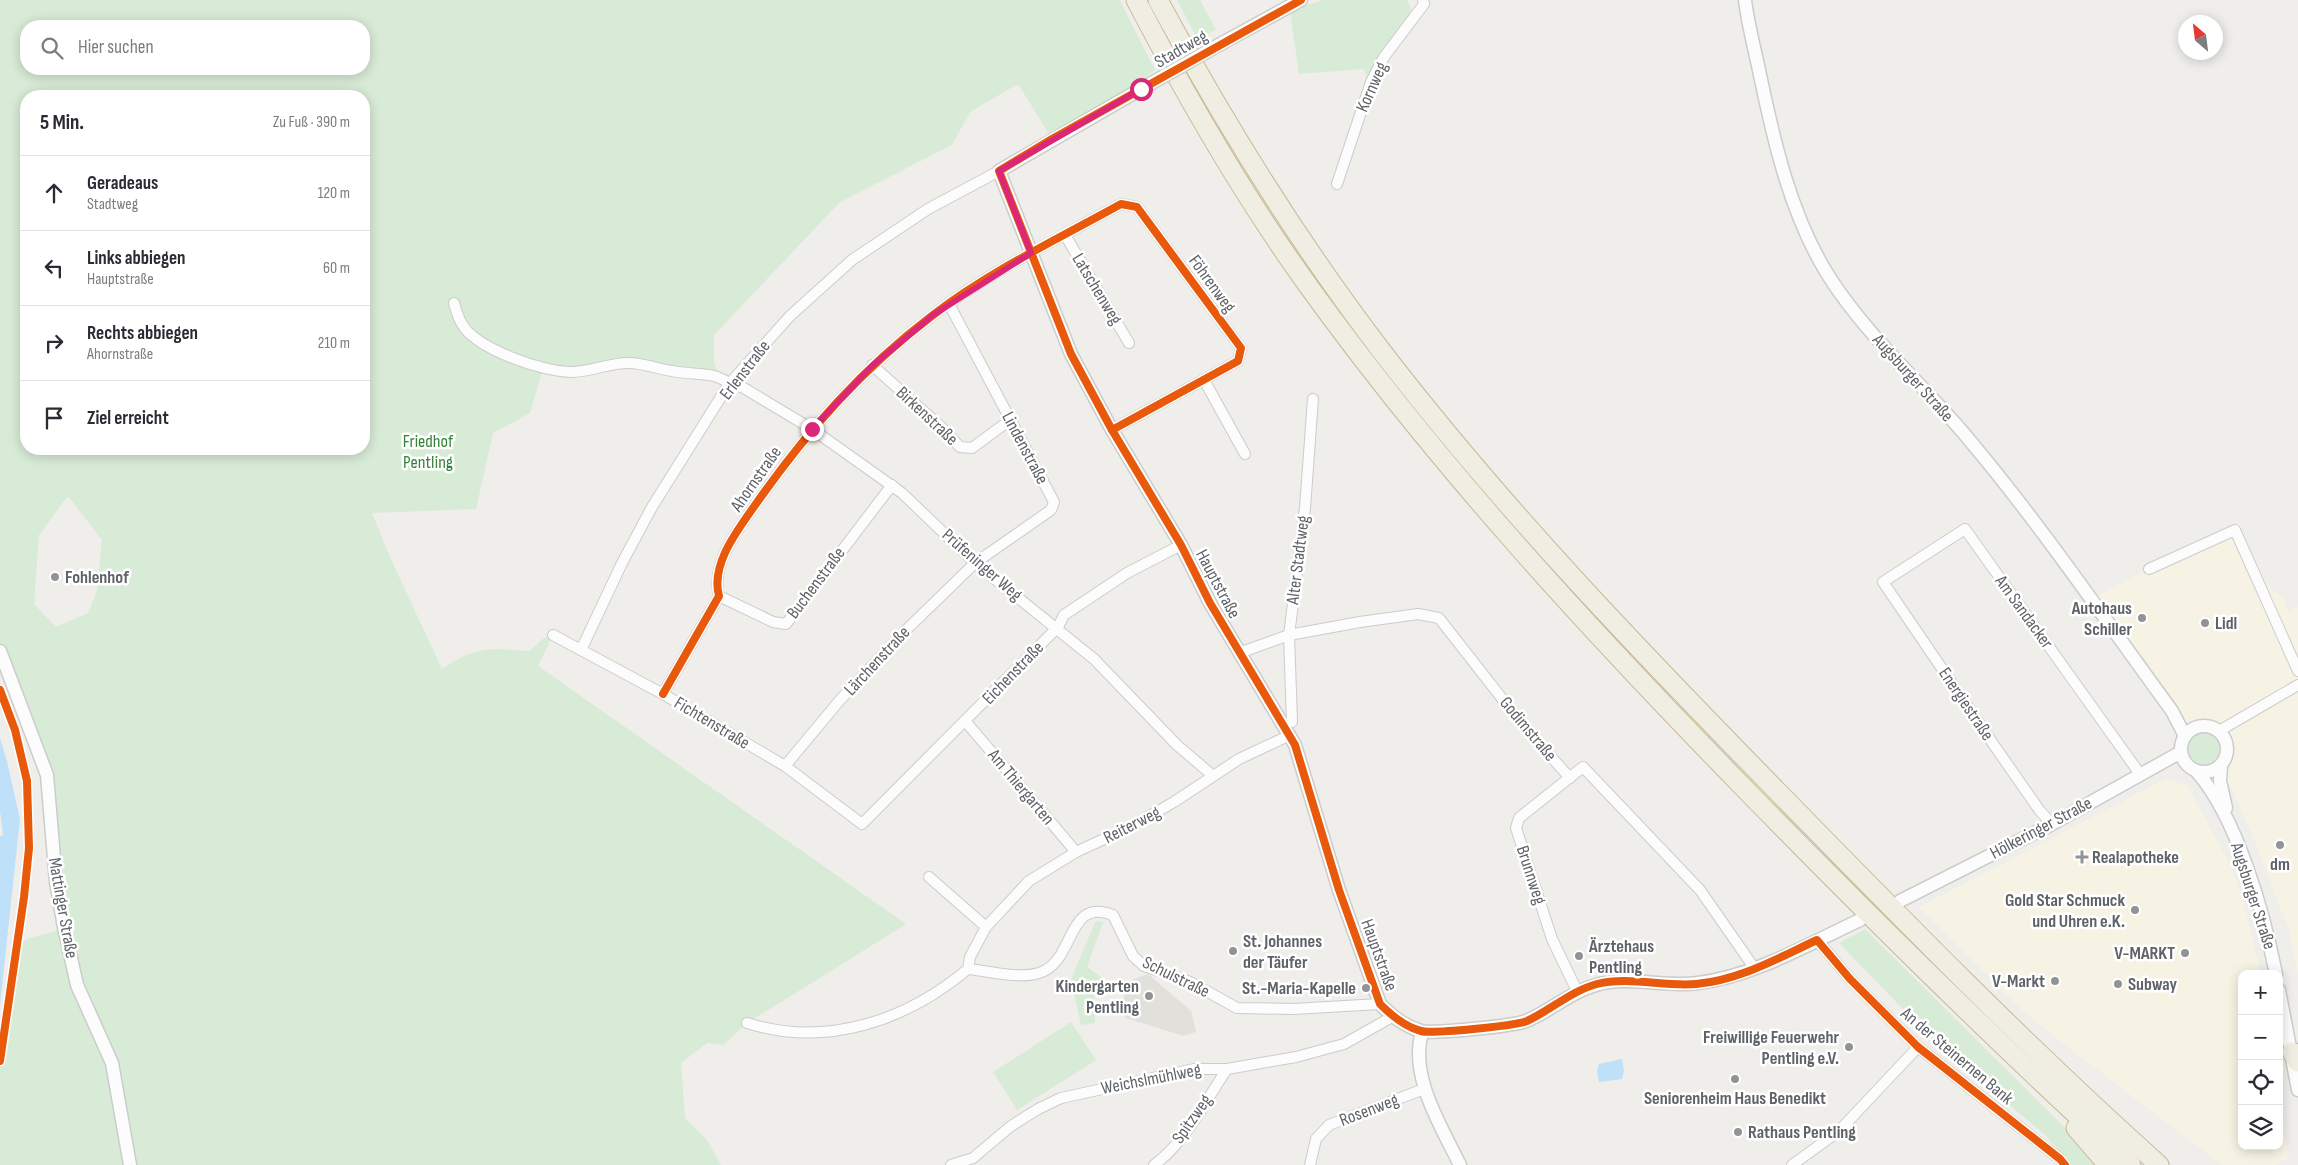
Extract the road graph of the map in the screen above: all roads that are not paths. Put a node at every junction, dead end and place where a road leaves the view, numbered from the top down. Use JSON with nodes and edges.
{"nodes":[{"id":1,"x":1136,"y":0,"type":"edge"},
{"id":2,"x":1158,"y":0,"type":"edge"},
{"id":3,"x":1424,"y":0,"type":"edge"},
{"id":4,"x":1745,"y":0,"type":"edge"},
{"id":5,"x":1297,"y":1,"type":"edge"},
{"id":6,"x":999,"y":171,"type":"junction"},
{"id":7,"x":1337,"y":184,"type":"dead end"},
{"id":8,"x":1065,"y":235,"type":"junction"},
{"id":9,"x":1031,"y":253,"type":"junction"},
{"id":10,"x":454,"y":303,"type":"dead end"},
{"id":11,"x":949,"y":304,"type":"junction"},
{"id":12,"x":1129,"y":343,"type":"dead end"},
{"id":13,"x":872,"y":366,"type":"junction"},
{"id":14,"x":1204,"y":380,"type":"junction"},
{"id":15,"x":729,"y":384,"type":"junction"},
{"id":16,"x":1313,"y":399,"type":"dead end"},
{"id":17,"x":1010,"y":420,"type":"junction"},
{"id":18,"x":812,"y":429,"type":"junction"},
{"id":19,"x":1112,"y":430,"type":"junction"},
{"id":20,"x":1245,"y":454,"type":"dead end"},
{"id":21,"x":892,"y":485,"type":"junction"},
{"id":22,"x":1181,"y":545,"type":"junction"},
{"id":23,"x":975,"y":562,"type":"junction"},
{"id":24,"x":2149,"y":569,"type":"dead end"},
{"id":25,"x":1883,"y":582,"type":"joint"},
{"id":26,"x":719,"y":596,"type":"junction"},
{"id":27,"x":1058,"y":628,"type":"junction"},
{"id":28,"x":553,"y":635,"type":"dead end"},
{"id":29,"x":1290,"y":635,"type":"junction"},
{"id":30,"x":580,"y":650,"type":"junction"},
{"id":31,"x":0,"y":651,"type":"edge"},
{"id":32,"x":1239,"y":653,"type":"junction"},
{"id":33,"x":2298,"y":671,"type":"edge"},
{"id":34,"x":2298,"y":685,"type":"edge"},
{"id":35,"x":663,"y":694,"type":"junction"},
{"id":36,"x":2172,"y":711,"type":"junction"},
{"id":37,"x":966,"y":722,"type":"junction"},
{"id":38,"x":1292,"y":722,"type":"dead end"},
{"id":39,"x":2198,"y":727,"type":"junction"},
{"id":40,"x":2219,"y":731,"type":"junction"},
{"id":41,"x":1288,"y":736,"type":"junction"},
{"id":42,"x":2185,"y":736,"type":"junction"},
{"id":43,"x":2181,"y":752,"type":"junction"},
{"id":44,"x":785,"y":766,"type":"junction"},
{"id":45,"x":2221,"y":766,"type":"junction"},
{"id":46,"x":2197,"y":772,"type":"junction"},
{"id":47,"x":2140,"y":774,"type":"junction"},
{"id":48,"x":1212,"y":775,"type":"junction"},
{"id":49,"x":1570,"y":778,"type":"junction"},
{"id":50,"x":2228,"y":819,"type":"junction"},
{"id":51,"x":862,"y":824,"type":"joint"},
{"id":52,"x":2052,"y":824,"type":"junction"},
{"id":53,"x":1076,"y":852,"type":"junction"},
{"id":54,"x":929,"y":877,"type":"dead end"},
{"id":55,"x":1900,"y":902,"type":"dead end"},
{"id":56,"x":1860,"y":920,"type":"dead end"},
{"id":57,"x":986,"y":927,"type":"junction"},
{"id":58,"x":1817,"y":940,"type":"junction"},
{"id":59,"x":968,"y":969,"type":"junction"},
{"id":60,"x":1755,"y":969,"type":"junction"},
{"id":61,"x":2275,"y":970,"type":"edge"},
{"id":62,"x":1577,"y":991,"type":"junction"},
{"id":63,"x":1380,"y":1004,"type":"junction"},
{"id":64,"x":2283,"y":1007,"type":"edge"},
{"id":65,"x":1392,"y":1017,"type":"junction"},
{"id":66,"x":747,"y":1023,"type":"dead end"},
{"id":67,"x":1422,"y":1032,"type":"junction"},
{"id":68,"x":1918,"y":1047,"type":"junction"},
{"id":69,"x":2295,"y":1057,"type":"edge"},
{"id":70,"x":1227,"y":1069,"type":"junction"},
{"id":71,"x":1424,"y":1089,"type":"junction"},
{"id":72,"x":2298,"y":1090,"type":"edge"},
{"id":73,"x":2058,"y":1098,"type":"junction"},
{"id":74,"x":130,"y":1165,"type":"edge"},
{"id":75,"x":951,"y":1165,"type":"edge"},
{"id":76,"x":1154,"y":1165,"type":"edge"},
{"id":77,"x":1310,"y":1165,"type":"edge"},
{"id":78,"x":1460,"y":1165,"type":"edge"},
{"id":79,"x":1792,"y":1165,"type":"edge"},
{"id":80,"x":2065,"y":1165,"type":"edge"},
{"id":81,"x":2108,"y":1165,"type":"edge"},
{"id":82,"x":2131,"y":1165,"type":"edge"},
{"id":83,"x":2159,"y":1165,"type":"edge"}],
"edges":[{"from":1,"to":73,"type":"highway"},
{"from":2,"to":83,"type":"highway"},
{"from":3,"to":7,"type":"street","name":"Kornweg"},
{"from":4,"to":36,"type":"street","name":"Augsburger Straße"},
{"from":5,"to":6,"type":"street","name":"Stadtweg","bridge":true},
{"from":6,"to":9,"type":"street","name":"Hauptstraße"},
{"from":6,"to":15,"type":"street","name":"Erlenstraße"},
{"from":8,"to":9,"type":"street","name":"Föhrenweg"},
{"from":8,"to":12,"type":"street","name":"Latschenweg"},
{"from":8,"to":14,"type":"street","name":"Föhrenweg"},
{"from":9,"to":11,"type":"street","name":"Ahornstraße"},
{"from":9,"to":19,"type":"street","name":"Hauptstraße"},
{"from":10,"to":15,"type":"street","name":"Prüfeninger Weg"},
{"from":11,"to":13,"type":"street","name":"Ahornstraße"},
{"from":11,"to":17,"type":"street","name":"Lindenstraße"},
{"from":13,"to":17,"type":"street","name":"Birkenstraße"},
{"from":13,"to":18,"type":"street","name":"Ahornstraße"},
{"from":14,"to":19,"type":"street","name":"Föhrenweg"},
{"from":14,"to":20,"type":"street"},
{"from":15,"to":18,"type":"street","name":"Prüfeninger Weg"},
{"from":15,"to":30,"type":"street","name":"Erlenstraße"},
{"from":16,"to":29,"type":"street","name":"Alter Stadtweg"},
{"from":17,"to":23,"type":"street","name":"Lindenstraße"},
{"from":18,"to":21,"type":"street","name":"Prüfeninger Weg"},
{"from":18,"to":26,"type":"street","name":"Ahornstraße"},
{"from":19,"to":22,"type":"street","name":"Hauptstraße"},
{"from":21,"to":23,"type":"street","name":"Prüfeninger Weg"},
{"from":21,"to":26,"type":"street","name":"Buchenstraße"},
{"from":22,"to":27,"type":"street","name":"Eichenstraße"},
{"from":22,"to":32,"type":"street","name":"Hauptstraße"},
{"from":23,"to":27,"type":"street","name":"Prüfeninger Weg"},
{"from":23,"to":44,"type":"street","name":"Lärchenstraße"},
{"from":24,"to":33,"type":"street"},
{"from":25,"to":47,"type":"street","name":"Am Sandacker"},
{"from":25,"to":52,"type":"street","name":"Energiestraße"},
{"from":26,"to":35,"type":"street"},
{"from":27,"to":37,"type":"street","name":"Eichenstraße"},
{"from":27,"to":48,"type":"street","name":"Prüfeninger Weg"},
{"from":28,"to":30,"type":"street","name":"Fichtenstraße"},
{"from":29,"to":32,"type":"street","name":"Godimstraße"},
{"from":29,"to":38,"type":"street","name":"Alter Stadtweg"},
{"from":29,"to":49,"type":"street","name":"Godimstraße"},
{"from":30,"to":35,"type":"street","name":"Fichtenstraße"},
{"from":31,"to":74,"type":"street","name":"Mattinger Straße"},
{"from":32,"to":41,"type":"street","name":"Hauptstraße"},
{"from":34,"to":40,"type":"street"},
{"from":35,"to":44,"type":"street","name":"Fichtenstraße"},
{"from":36,"to":39,"type":"street","name":"Augsburger Straße"},
{"from":36,"to":42,"type":"street","name":"Augsburger Straße"},
{"from":37,"to":51,"type":"street","name":"Eichenstraße"},
{"from":37,"to":53,"type":"street","name":"Am Thiergarten"},
{"from":39,"to":40,"type":"street"},
{"from":39,"to":42,"type":"street"},
{"from":40,"to":45,"type":"street"},
{"from":41,"to":48,"type":"street","name":"Reiterweg"},
{"from":41,"to":63,"type":"street","name":"Hauptstraße"},
{"from":42,"to":43,"type":"street"},
{"from":43,"to":46,"type":"street"},
{"from":43,"to":47,"type":"street","name":"Hölkeringer Straße"},
{"from":44,"to":51,"type":"street","name":"Fichtenstraße"},
{"from":45,"to":46,"type":"street"},
{"from":45,"to":50,"type":"street","name":"Augsburger Straße"},
{"from":46,"to":50,"type":"street","name":"Augsburger Straße"},
{"from":47,"to":52,"type":"street","name":"Hölkeringer Straße"},
{"from":48,"to":53,"type":"street","name":"Reiterweg"},
{"from":49,"to":60,"type":"street","name":"Godimstraße"},
{"from":49,"to":62,"type":"street","name":"Brunnweg"},
{"from":50,"to":61,"type":"street","name":"Augsburger Straße"},
{"from":52,"to":55,"type":"street","name":"Hölkeringer Straße"},
{"from":53,"to":57,"type":"street","name":"Reiterweg"},
{"from":54,"to":57,"type":"street"},
{"from":56,"to":58,"type":"street"},
{"from":57,"to":59,"type":"street","name":"Reiterweg"},
{"from":58,"to":60,"type":"street"},
{"from":58,"to":68,"type":"street","name":"An der Steinernen Bank"},
{"from":59,"to":63,"type":"street","name":"Schulstraße"},
{"from":59,"to":66,"type":"street"},
{"from":60,"to":62,"type":"street"},
{"from":62,"to":67,"type":"street"},
{"from":63,"to":65,"type":"street","name":"Hauptstraße"},
{"from":64,"to":69,"type":"street"},
{"from":65,"to":67,"type":"street"},
{"from":65,"to":70,"type":"street","name":"Weichslmühlweg"},
{"from":67,"to":71,"type":"street"},
{"from":68,"to":79,"type":"street"},
{"from":68,"to":80,"type":"street","name":"An der Steinernen Bank"},
{"from":69,"to":72,"type":"street"},
{"from":70,"to":75,"type":"street","name":"Weichslmühlweg"},
{"from":70,"to":76,"type":"street","name":"Spitzweg"},
{"from":71,"to":77,"type":"street","name":"Rosenweg"},
{"from":71,"to":78,"type":"street"},
{"from":73,"to":81,"type":"highway"},
{"from":73,"to":82,"type":"highway"}]}
